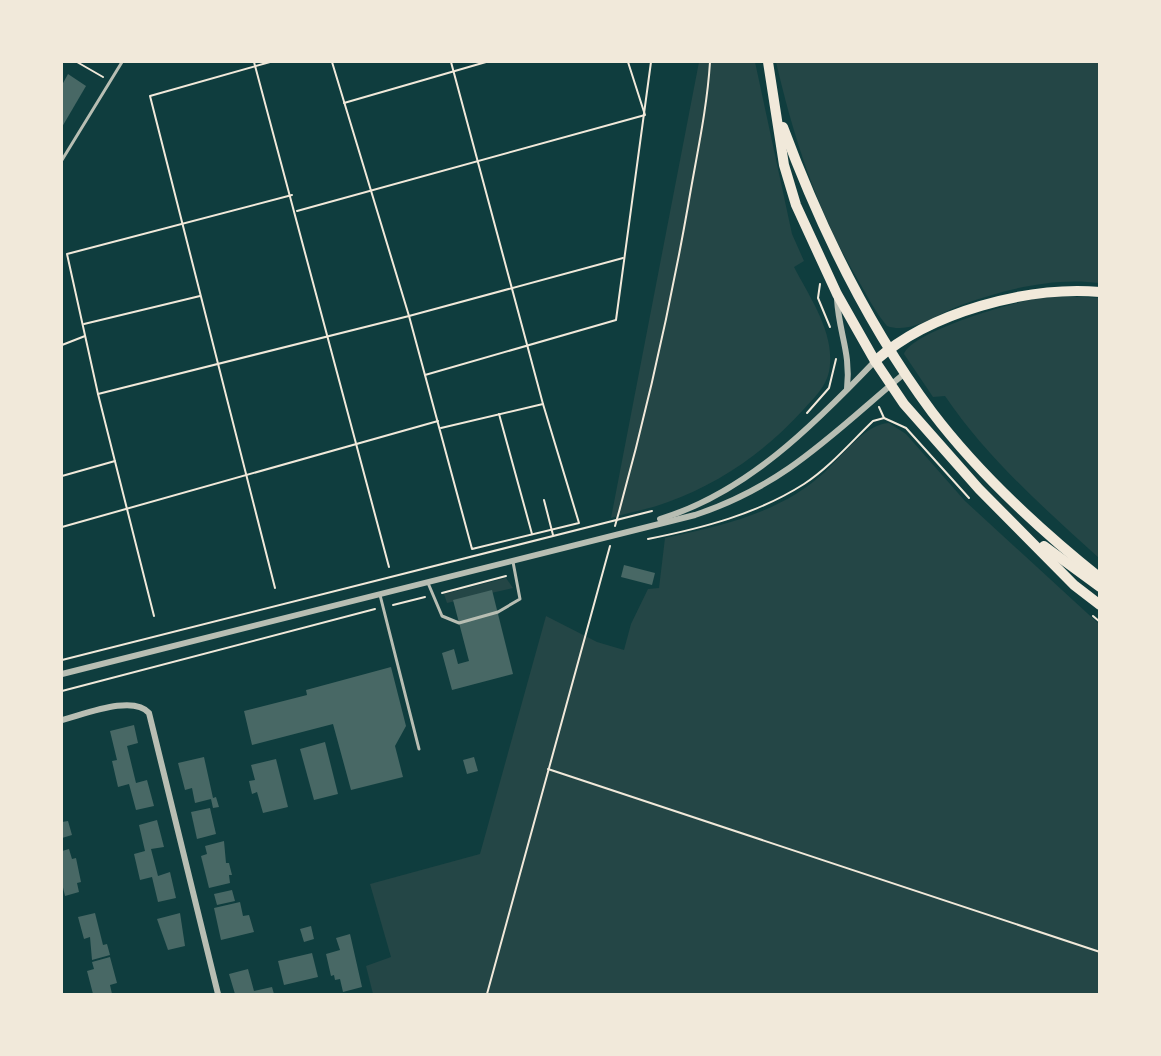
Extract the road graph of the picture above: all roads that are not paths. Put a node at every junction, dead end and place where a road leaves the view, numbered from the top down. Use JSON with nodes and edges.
{"nodes":[{"id":1,"x":122,"y":62,"type":"edge"},
{"id":2,"x":768,"y":62,"type":"edge"},
{"id":3,"x":776,"y":107,"type":"junction"},
{"id":4,"x":62,"y":160,"type":"edge"},
{"id":5,"x":1100,"y":292,"type":"edge"},
{"id":6,"x":837,"y":294,"type":"junction"},
{"id":7,"x":890,"y":347,"type":"junction"},
{"id":8,"x":875,"y":361,"type":"junction"},
{"id":9,"x":905,"y":373,"type":"junction"},
{"id":10,"x":890,"y":385,"type":"junction"},
{"id":11,"x":847,"y":390,"type":"junction"},
{"id":12,"x":1015,"y":524,"type":"junction"},
{"id":13,"x":613,"y":534,"type":"junction"},
{"id":14,"x":513,"y":560,"type":"junction"},
{"id":15,"x":1100,"y":578,"type":"edge"},
{"id":16,"x":428,"y":581,"type":"junction"},
{"id":17,"x":1100,"y":587,"type":"edge"},
{"id":18,"x":380,"y":593,"type":"junction"},
{"id":19,"x":1100,"y":606,"type":"edge"},
{"id":20,"x":62,"y":674,"type":"edge"},
{"id":21,"x":62,"y":720,"type":"edge"},
{"id":22,"x":419,"y":749,"type":"dead end"},
{"id":23,"x":218,"y":994,"type":"edge"}],
"edges":[{"from":1,"to":4,"type":"lane"},
{"from":2,"to":3,"type":"main road"},
{"from":3,"to":6,"type":"main road"},
{"from":3,"to":7,"type":"main road"},
{"from":5,"to":7,"type":"main road"},
{"from":6,"to":8,"type":"main road"},
{"from":6,"to":11,"type":"street"},
{"from":7,"to":8,"type":"main road"},
{"from":7,"to":9,"type":"main road"},
{"from":8,"to":10,"type":"main road"},
{"from":8,"to":11,"type":"street"},
{"from":9,"to":10,"type":"street"},
{"from":9,"to":15,"type":"main road"},
{"from":10,"to":12,"type":"main road"},
{"from":10,"to":13,"type":"street"},
{"from":11,"to":13,"type":"street"},
{"from":12,"to":17,"type":"main road"},
{"from":12,"to":19,"type":"main road"},
{"from":13,"to":14,"type":"street"},
{"from":14,"to":16,"type":"street"},
{"from":14,"to":16,"type":"lane"},
{"from":16,"to":18,"type":"street"},
{"from":18,"to":20,"type":"street"},
{"from":18,"to":22,"type":"lane"},
{"from":21,"to":23,"type":"street"}]}
